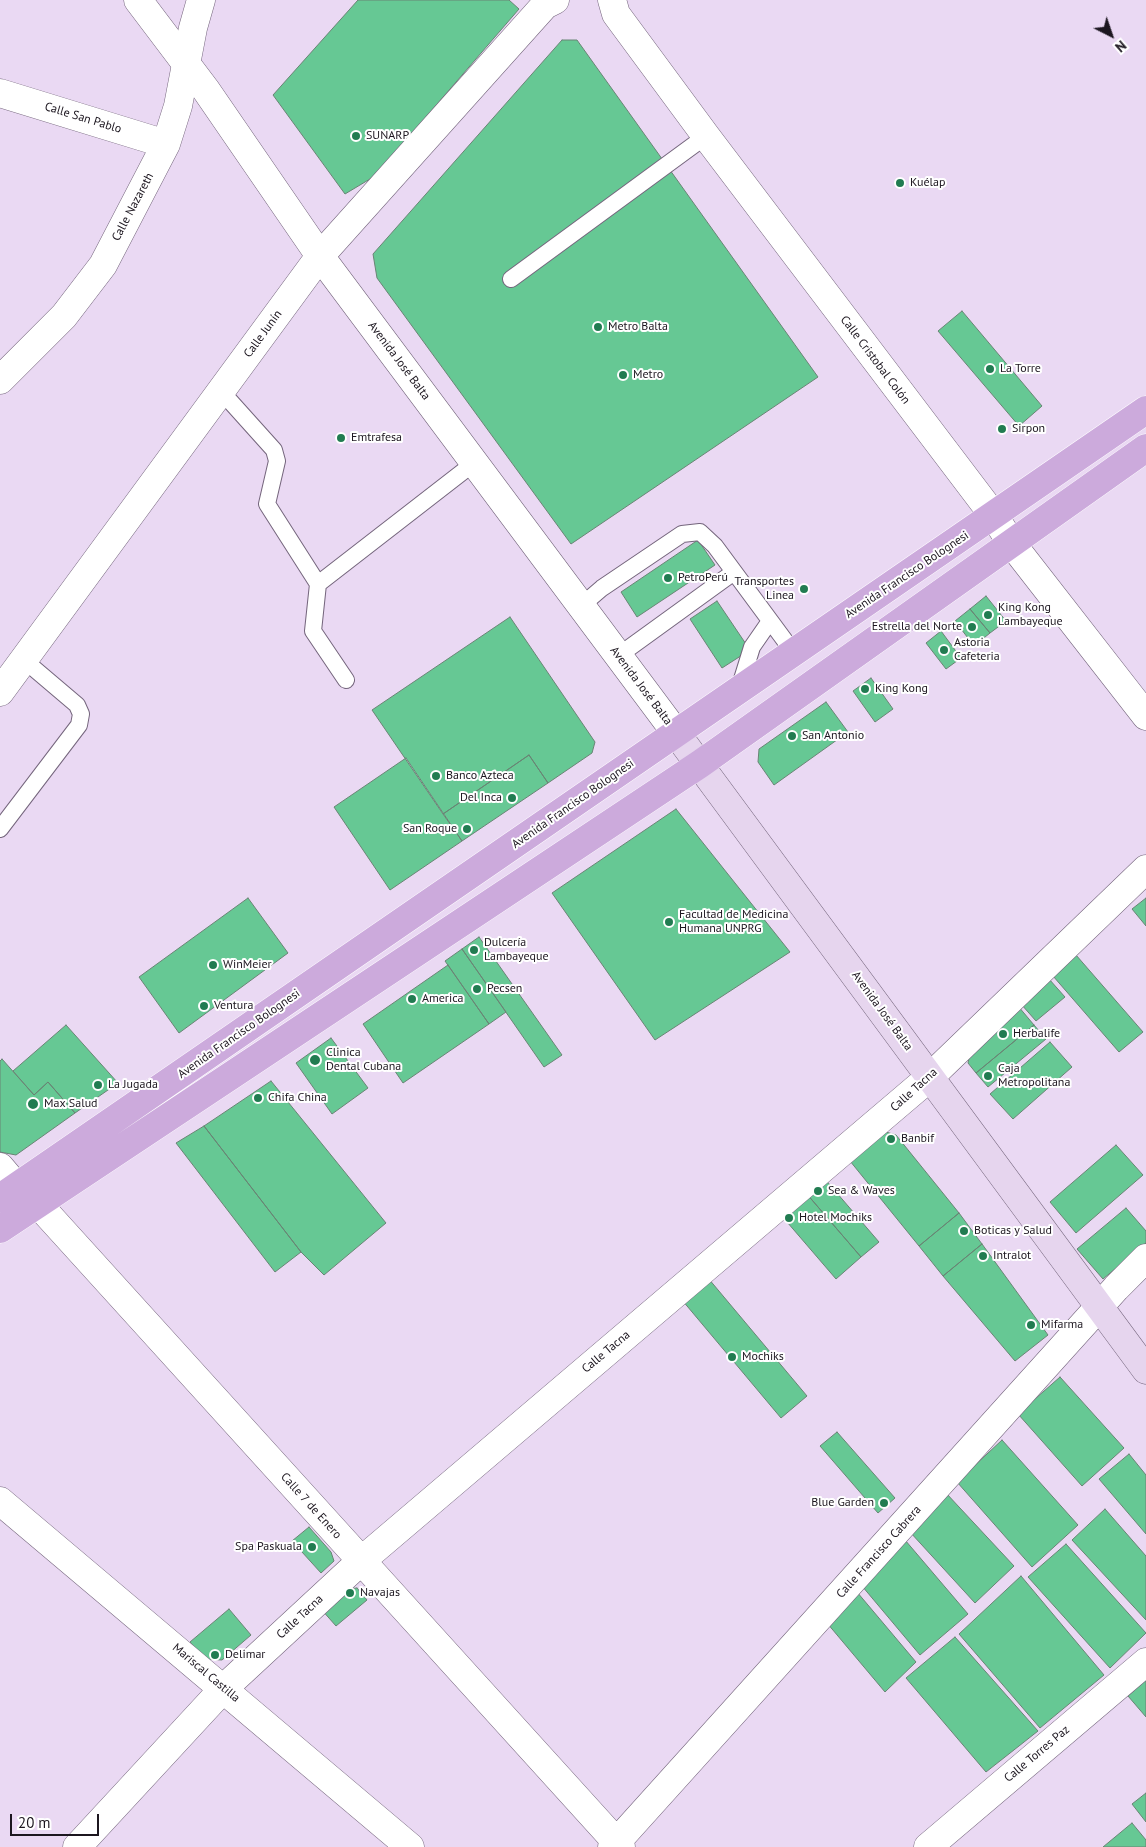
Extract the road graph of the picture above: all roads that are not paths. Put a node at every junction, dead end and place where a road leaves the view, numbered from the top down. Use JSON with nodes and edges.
{"nodes":[{"id":1,"x":138,"y":0,"type":"edge"},
{"id":2,"x":201,"y":0,"type":"edge"},
{"id":3,"x":555,"y":0,"type":"edge"},
{"id":4,"x":612,"y":0,"type":"edge"},
{"id":5,"x":188,"y":64,"type":"junction"},
{"id":6,"x":0,"y":93,"type":"edge"},
{"id":7,"x":706,"y":136,"type":"junction"},
{"id":8,"x":166,"y":144,"type":"junction"},
{"id":9,"x":320,"y":256,"type":"junction"},
{"id":10,"x":511,"y":279,"type":"dead end"},
{"id":11,"x":0,"y":380,"type":"edge"},
{"id":12,"x":221,"y":391,"type":"junction"},
{"id":13,"x":1146,"y":410,"type":"edge"},
{"id":14,"x":1146,"y":448,"type":"edge"},
{"id":15,"x":474,"y":463,"type":"junction"},
{"id":16,"x":994,"y":516,"type":"junction"},
{"id":17,"x":1012,"y":544,"type":"junction"},
{"id":18,"x":734,"y":572,"type":"junction"},
{"id":19,"x":318,"y":584,"type":"junction"},
{"id":20,"x":581,"y":606,"type":"junction"},
{"id":21,"x":770,"y":621,"type":"junction"},
{"id":22,"x":794,"y":653,"type":"junction"},
{"id":23,"x":618,"y":656,"type":"junction"},
{"id":24,"x":24,"y":660,"type":"junction"},
{"id":25,"x":346,"y":680,"type":"dead end"},
{"id":26,"x":738,"y":691,"type":"junction"},
{"id":27,"x":0,"y":692,"type":"edge"},
{"id":28,"x":1146,"y":716,"type":"edge"},
{"id":29,"x":676,"y":733,"type":"junction"},
{"id":30,"x":700,"y":764,"type":"junction"},
{"id":31,"x":0,"y":829,"type":"edge"},
{"id":32,"x":1146,"y":869,"type":"edge"},
{"id":33,"x":930,"y":1077,"type":"junction"},
{"id":34,"x":0,"y":1167,"type":"edge"},
{"id":35,"x":9,"y":1193,"type":"edge"},
{"id":36,"x":38,"y":1204,"type":"junction"},
{"id":37,"x":0,"y":1229,"type":"edge"},
{"id":38,"x":1146,"y":1258,"type":"edge"},
{"id":39,"x":1100,"y":1307,"type":"junction"},
{"id":40,"x":1146,"y":1370,"type":"edge"},
{"id":41,"x":0,"y":1501,"type":"edge"},
{"id":42,"x":361,"y":1561,"type":"junction"},
{"id":43,"x":1146,"y":1662,"type":"edge"},
{"id":44,"x":224,"y":1688,"type":"junction"},
{"id":45,"x":617,"y":1845,"type":"edge"},
{"id":46,"x":77,"y":1847,"type":"edge"},
{"id":47,"x":410,"y":1847,"type":"edge"},
{"id":48,"x":928,"y":1847,"type":"edge"}],
"edges":[{"from":1,"to":5,"type":"street","name":"Avenida José Balta"},
{"from":2,"to":5,"type":"street","name":"Calle Nazareth"},
{"from":3,"to":9,"type":"street","name":"Calle Junín"},
{"from":4,"to":7,"type":"street","name":"Calle Cristobal Colón"},
{"from":5,"to":8,"type":"street","name":"Calle Nazareth"},
{"from":5,"to":9,"type":"street","name":"Avenida José Balta"},
{"from":6,"to":8,"type":"street","name":"Calle San Pablo"},
{"from":7,"to":10,"type":"lane"},
{"from":7,"to":16,"type":"street","name":"Calle Cristobal Colón"},
{"from":8,"to":11,"type":"street","name":"Calle Nazareth"},
{"from":9,"to":12,"type":"street","name":"Calle Junín"},
{"from":9,"to":15,"type":"street","name":"Avenida José Balta"},
{"from":12,"to":19,"type":"lane"},
{"from":12,"to":24,"type":"street","name":"Calle Junín"},
{"from":13,"to":16,"type":"main road","name":"Avenida Francisco Bolognesi"},
{"from":14,"to":17,"type":"main road"},
{"from":15,"to":19,"type":"lane"},
{"from":15,"to":20,"type":"street","name":"Avenida José Balta"},
{"from":16,"to":17,"type":"street","name":"Calle Cristobal Colón"},
{"from":16,"to":22,"type":"main road","name":"Avenida Francisco Bolognesi"},
{"from":17,"to":28,"type":"street","name":"Calle Cristobal Colón"},
{"from":17,"to":30,"type":"main road"},
{"from":18,"to":20,"type":"lane"},
{"from":18,"to":21,"type":"lane"},
{"from":18,"to":23,"type":"lane"},
{"from":19,"to":25,"type":"lane"},
{"from":20,"to":23,"type":"street","name":"Avenida José Balta"},
{"from":21,"to":22,"type":"lane"},
{"from":21,"to":26,"type":"lane"},
{"from":22,"to":26,"type":"main road","name":"Avenida Francisco Bolognesi"},
{"from":23,"to":29,"type":"street","name":"Avenida José Balta"},
{"from":24,"to":27,"type":"street","name":"Calle Junín"},
{"from":24,"to":31,"type":"lane"},
{"from":26,"to":29,"type":"main road","name":"Avenida Francisco Bolognesi"},
{"from":29,"to":30,"type":"main road","name":"Avenida José Balta"},
{"from":29,"to":35,"type":"main road","name":"Avenida Francisco Bolognesi"},
{"from":30,"to":33,"type":"main road","name":"Avenida José Balta"},
{"from":30,"to":36,"type":"main road"},
{"from":32,"to":33,"type":"street","name":"Calle Tacna"},
{"from":33,"to":39,"type":"main road","name":"Avenida José Balta"},
{"from":33,"to":42,"type":"street","name":"Calle Tacna"},
{"from":34,"to":35,"type":"street","name":"Calle 7 de Enero"},
{"from":35,"to":36,"type":"street","name":"Calle 7 de Enero"},
{"from":36,"to":37,"type":"main road"},
{"from":36,"to":42,"type":"street","name":"Calle 7 de Enero"},
{"from":38,"to":39,"type":"street","name":"Calle Francisco Cabrera"},
{"from":39,"to":40,"type":"main road","name":"Avenida José Balta"},
{"from":39,"to":45,"type":"street","name":"Calle Francisco Cabrera"},
{"from":41,"to":44,"type":"street","name":"Mariscal Castilla"},
{"from":42,"to":44,"type":"street","name":"Calle Tacna"},
{"from":42,"to":45,"type":"street","name":"Calle 7 de Enero"},
{"from":43,"to":48,"type":"street","name":"Calle Torres Paz"},
{"from":44,"to":46,"type":"street","name":"Calle Tacna"},
{"from":44,"to":47,"type":"street","name":"Mariscal Castilla"}]}
